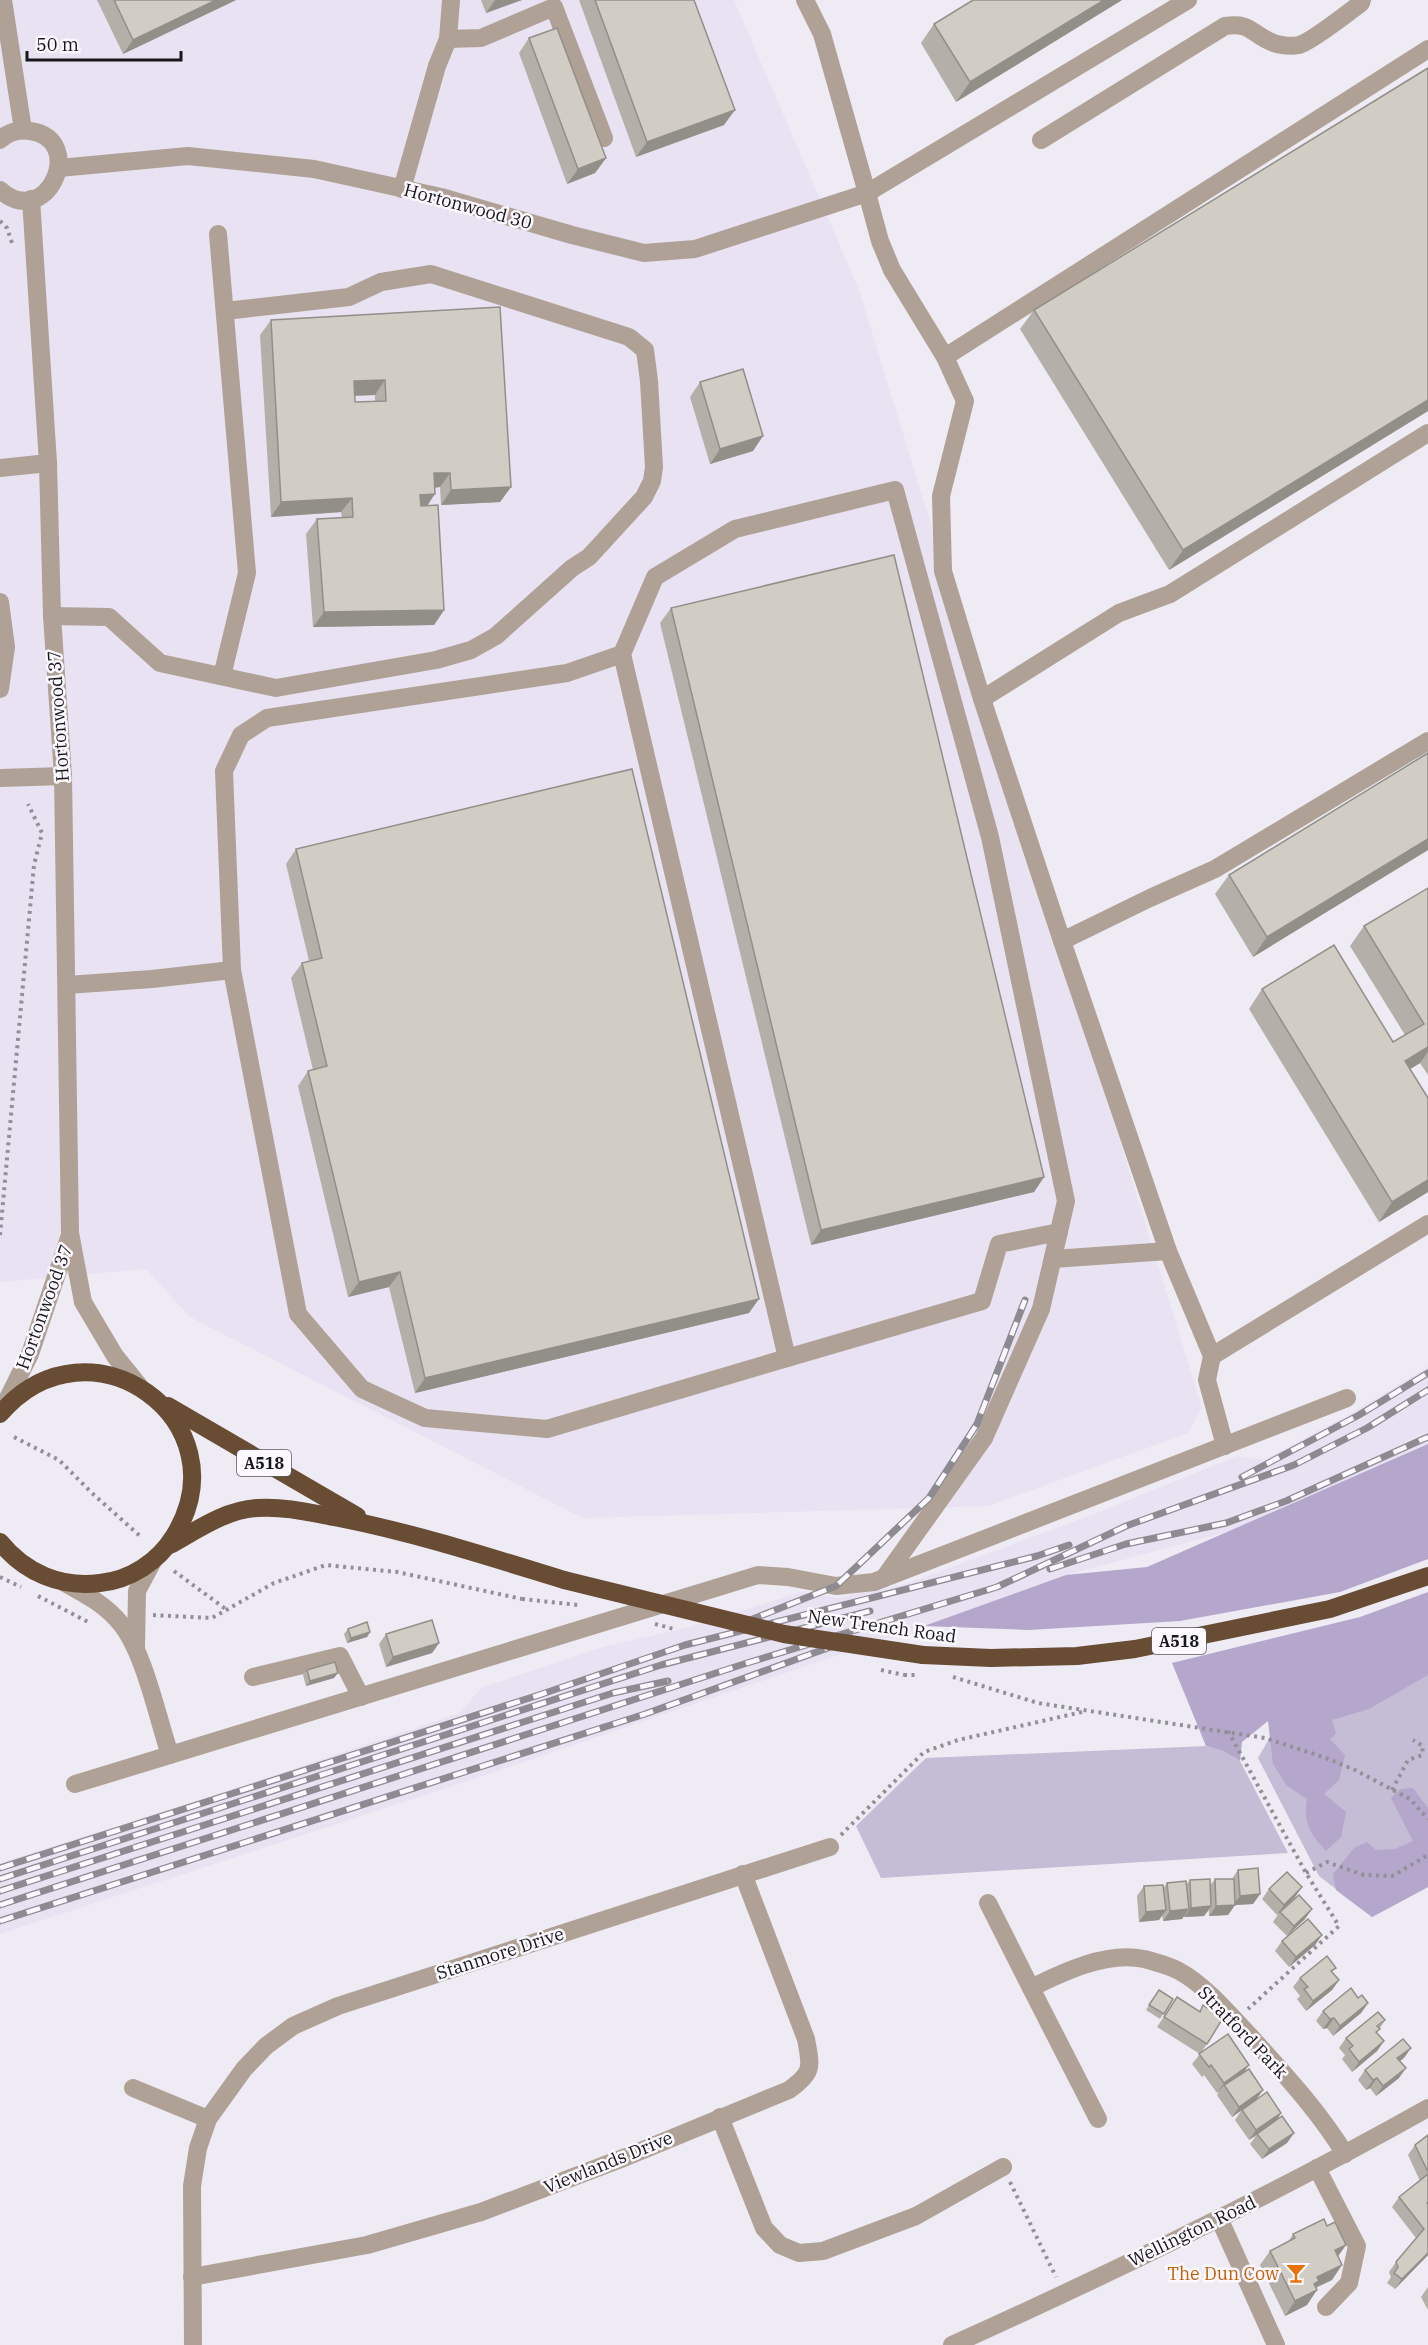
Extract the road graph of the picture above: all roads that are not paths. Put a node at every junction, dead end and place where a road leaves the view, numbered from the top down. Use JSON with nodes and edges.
{"nodes":[{"id":1,"x":3,"y":0,"type":"edge"},
{"id":2,"x":451,"y":0,"type":"edge"},
{"id":3,"x":806,"y":0,"type":"edge"},
{"id":4,"x":1188,"y":0,"type":"edge"},
{"id":5,"x":1362,"y":0,"type":"edge"},
{"id":6,"x":448,"y":39,"type":"junction"},
{"id":7,"x":1428,"y":49,"type":"edge"},
{"id":8,"x":23,"y":130,"type":"junction"},
{"id":9,"x":604,"y":138,"type":"dead end"},
{"id":10,"x":0,"y":140,"type":"edge"},
{"id":11,"x":1041,"y":140,"type":"dead end"},
{"id":12,"x":59,"y":168,"type":"junction"},
{"id":13,"x":402,"y":189,"type":"junction"},
{"id":14,"x":0,"y":190,"type":"edge"},
{"id":15,"x":867,"y":193,"type":"junction"},
{"id":16,"x":31,"y":199,"type":"junction"},
{"id":17,"x":218,"y":234,"type":"dead end"},
{"id":18,"x":225,"y":312,"type":"junction"},
{"id":19,"x":945,"y":357,"type":"junction"},
{"id":20,"x":1428,"y":433,"type":"edge"},
{"id":21,"x":48,"y":463,"type":"junction"},
{"id":22,"x":0,"y":468,"type":"edge"},
{"id":23,"x":0,"y":602,"type":"edge"},
{"id":24,"x":52,"y":616,"type":"junction"},
{"id":25,"x":622,"y":654,"type":"junction"},
{"id":26,"x":222,"y":676,"type":"junction"},
{"id":27,"x":0,"y":689,"type":"edge"},
{"id":28,"x":982,"y":699,"type":"junction"},
{"id":29,"x":1428,"y":741,"type":"edge"},
{"id":30,"x":63,"y":776,"type":"junction"},
{"id":31,"x":0,"y":778,"type":"edge"},
{"id":32,"x":1062,"y":941,"type":"junction"},
{"id":33,"x":232,"y":970,"type":"junction"},
{"id":34,"x":67,"y":985,"type":"junction"},
{"id":35,"x":1428,"y":1224,"type":"edge"},
{"id":36,"x":70,"y":1233,"type":"junction"},
{"id":37,"x":1059,"y":1233,"type":"junction"},
{"id":38,"x":1168,"y":1251,"type":"junction"},
{"id":39,"x":1053,"y":1259,"type":"junction"},
{"id":40,"x":1212,"y":1356,"type":"junction"},
{"id":41,"x":787,"y":1358,"type":"junction"},
{"id":42,"x":140,"y":1387,"type":"junction"},
{"id":43,"x":1347,"y":1398,"type":"dead end"},
{"id":44,"x":158,"y":1400,"type":"junction"},
{"id":45,"x":0,"y":1413,"type":"edge"},
{"id":46,"x":1225,"y":1446,"type":"junction"},
{"id":47,"x":372,"y":1525,"type":"junction"},
{"id":48,"x":0,"y":1542,"type":"edge"},
{"id":49,"x":168,"y":1546,"type":"junction"},
{"id":50,"x":7,"y":1555,"type":"edge"},
{"id":51,"x":153,"y":1561,"type":"junction"},
{"id":52,"x":1428,"y":1576,"type":"edge"},
{"id":53,"x":884,"y":1578,"type":"junction"},
{"id":54,"x":64,"y":1583,"type":"junction"},
{"id":55,"x":136,"y":1647,"type":"junction"},
{"id":56,"x":253,"y":1677,"type":"dead end"},
{"id":57,"x":361,"y":1697,"type":"junction"},
{"id":58,"x":170,"y":1755,"type":"junction"},
{"id":59,"x":75,"y":1784,"type":"dead end"},
{"id":60,"x":830,"y":1847,"type":"road end"},
{"id":61,"x":743,"y":1874,"type":"junction"},
{"id":62,"x":988,"y":1903,"type":"dead end"},
{"id":63,"x":1031,"y":1988,"type":"junction"},
{"id":64,"x":133,"y":2088,"type":"dead end"},
{"id":65,"x":1428,"y":2108,"type":"edge"},
{"id":66,"x":720,"y":2117,"type":"junction"},
{"id":67,"x":208,"y":2119,"type":"junction"},
{"id":68,"x":1098,"y":2119,"type":"dead end"},
{"id":69,"x":1345,"y":2154,"type":"junction"},
{"id":70,"x":1003,"y":2167,"type":"road end"},
{"id":71,"x":1317,"y":2168,"type":"junction"},
{"id":72,"x":1219,"y":2218,"type":"junction"},
{"id":73,"x":192,"y":2277,"type":"junction"},
{"id":74,"x":1326,"y":2307,"type":"dead end"},
{"id":75,"x":193,"y":2345,"type":"edge"},
{"id":76,"x":952,"y":2345,"type":"edge"},
{"id":77,"x":1276,"y":2345,"type":"edge"}],
"edges":[{"from":1,"to":8,"type":"street"},
{"from":2,"to":6,"type":"street"},
{"from":3,"to":15,"type":"street"},
{"from":4,"to":15,"type":"street","name":"Hortonwood 30"},
{"from":5,"to":11,"type":"street"},
{"from":6,"to":9,"type":"street"},
{"from":6,"to":13,"type":"street"},
{"from":7,"to":19,"type":"street"},
{"from":8,"to":10,"type":"street"},
{"from":8,"to":12,"type":"street"},
{"from":12,"to":13,"type":"street","name":"Hortonwood 30"},
{"from":12,"to":16,"type":"street"},
{"from":13,"to":15,"type":"street","name":"Hortonwood 30"},
{"from":14,"to":16,"type":"street"},
{"from":15,"to":19,"type":"street"},
{"from":16,"to":21,"type":"street","name":"Hortonwood 37"},
{"from":17,"to":18,"type":"street"},
{"from":18,"to":26,"type":"street"},
{"from":18,"to":26,"type":"street"},
{"from":19,"to":28,"type":"street"},
{"from":20,"to":28,"type":"street"},
{"from":21,"to":22,"type":"street"},
{"from":21,"to":24,"type":"street","name":"Hortonwood 37"},
{"from":23,"to":27,"type":"street"},
{"from":24,"to":26,"type":"street"},
{"from":24,"to":30,"type":"street","name":"Hortonwood 37"},
{"from":25,"to":33,"type":"street"},
{"from":25,"to":37,"type":"street"},
{"from":25,"to":41,"type":"street"},
{"from":28,"to":32,"type":"street"},
{"from":29,"to":32,"type":"street"},
{"from":30,"to":31,"type":"street"},
{"from":30,"to":34,"type":"street","name":"Hortonwood 37"},
{"from":32,"to":38,"type":"street"},
{"from":33,"to":34,"type":"street"},
{"from":33,"to":41,"type":"street"},
{"from":34,"to":36,"type":"street","name":"Hortonwood 37"},
{"from":35,"to":40,"type":"street"},
{"from":36,"to":42,"type":"street","name":"Hortonwood 37"},
{"from":36,"to":45,"type":"street","name":"Hortonwood 37"},
{"from":37,"to":39,"type":"street"},
{"from":37,"to":41,"type":"street"},
{"from":38,"to":39,"type":"street"},
{"from":38,"to":40,"type":"street"},
{"from":39,"to":53,"type":"street"},
{"from":40,"to":46,"type":"street"},
{"from":42,"to":44,"type":"highway"},
{"from":42,"to":45,"type":"highway"},
{"from":43,"to":46,"type":"street"},
{"from":44,"to":47,"type":"highway","name":"New Trench Road","number":"A518"},
{"from":44,"to":49,"type":"highway"},
{"from":46,"to":53,"type":"street"},
{"from":47,"to":49,"type":"highway","name":"New Trench Road","number":"A518"},
{"from":47,"to":52,"type":"highway","name":"New Trench Road","number":"A518","bridge":true},
{"from":48,"to":50,"type":"highway"},
{"from":49,"to":51,"type":"highway"},
{"from":50,"to":54,"type":"highway"},
{"from":51,"to":54,"type":"highway"},
{"from":51,"to":55,"type":"street"},
{"from":53,"to":57,"type":"street"},
{"from":54,"to":55,"type":"street"},
{"from":55,"to":58,"type":"street"},
{"from":56,"to":57,"type":"street"},
{"from":57,"to":58,"type":"street"},
{"from":58,"to":59,"type":"street"},
{"from":60,"to":61,"type":"street","name":"Stanmore Drive"},
{"from":61,"to":66,"type":"street","name":"Viewlands Drive"},
{"from":61,"to":67,"type":"street","name":"Stanmore Drive"},
{"from":62,"to":63,"type":"street"},
{"from":63,"to":68,"type":"street"},
{"from":63,"to":69,"type":"street","name":"Stratford Park"},
{"from":64,"to":67,"type":"street"},
{"from":65,"to":69,"type":"street","name":"Wellington Road"},
{"from":66,"to":70,"type":"street"},
{"from":66,"to":73,"type":"street","name":"Viewlands Drive"},
{"from":67,"to":73,"type":"street","name":"Stanmore Drive"},
{"from":69,"to":71,"type":"street","name":"Wellington Road"},
{"from":71,"to":72,"type":"street","name":"Wellington Road"},
{"from":71,"to":74,"type":"street"},
{"from":72,"to":76,"type":"street","name":"Wellington Road"},
{"from":72,"to":77,"type":"street"},
{"from":73,"to":75,"type":"street","name":"Stanmore Drive"}]}
